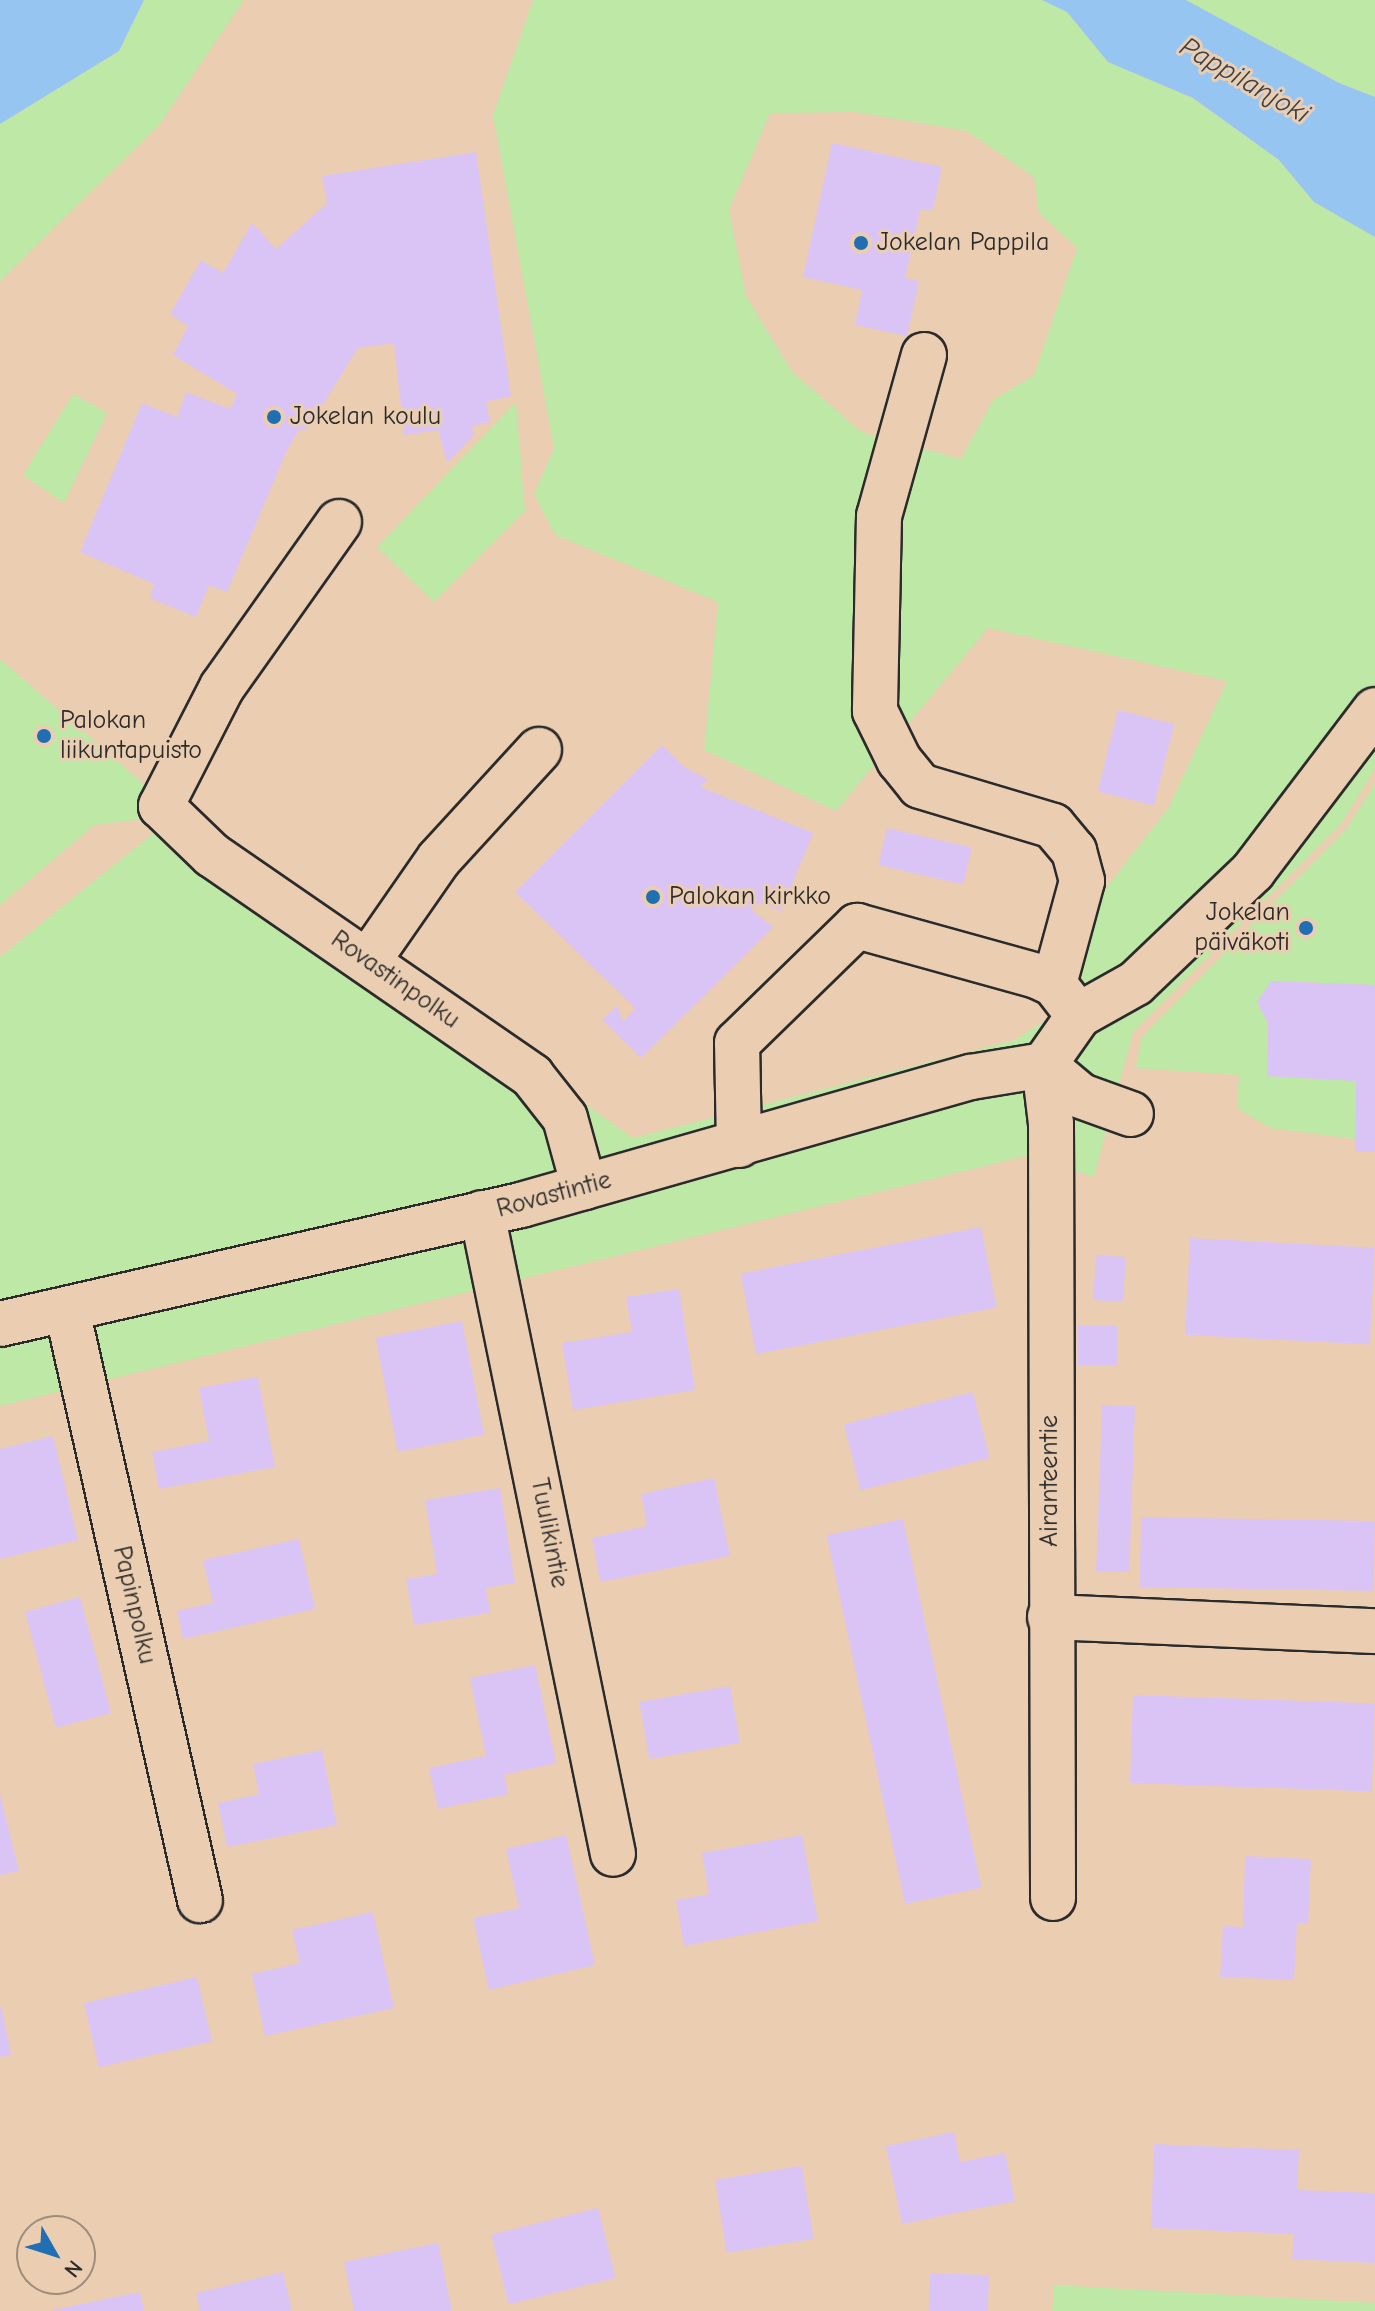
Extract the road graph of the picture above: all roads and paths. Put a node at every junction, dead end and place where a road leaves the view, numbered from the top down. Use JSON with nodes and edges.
{"nodes":[{"id":1,"x":924,"y":355,"type":"dead end"},
{"id":2,"x":339,"y":522,"type":"dead end"},
{"id":3,"x":1375,"y":710,"type":"edge"},
{"id":4,"x":539,"y":750,"type":"dead end"},
{"id":5,"x":368,"y":961,"type":"junction"},
{"id":6,"x":1066,"y":1000,"type":"junction"},
{"id":7,"x":1044,"y":1065,"type":"junction"},
{"id":8,"x":1131,"y":1114,"type":"dead end"},
{"id":9,"x":739,"y":1145,"type":"junction"},
{"id":10,"x":584,"y":1187,"type":"junction"},
{"id":11,"x":482,"y":1213,"type":"junction"},
{"id":12,"x":67,"y":1310,"type":"junction"},
{"id":13,"x":0,"y":1324,"type":"edge"},
{"id":14,"x":1050,"y":1617,"type":"junction"},
{"id":15,"x":1375,"y":1631,"type":"edge"},
{"id":16,"x":613,"y":1854,"type":"dead end"},
{"id":17,"x":1053,"y":1898,"type":"dead end"},
{"id":18,"x":200,"y":1900,"type":"dead end"}],
"edges":[{"from":1,"to":6,"type":"street"},
{"from":2,"to":5,"type":"street","name":"Rovastinpolku"},
{"from":3,"to":6,"type":"street"},
{"from":4,"to":5,"type":"street"},
{"from":5,"to":10,"type":"street","name":"Rovastinpolku"},
{"from":6,"to":7,"type":"street"},
{"from":6,"to":9,"type":"street"},
{"from":7,"to":8,"type":"street"},
{"from":7,"to":9,"type":"street","name":"Rovastintie"},
{"from":7,"to":14,"type":"street","name":"Airanteentie"},
{"from":9,"to":10,"type":"street","name":"Rovastintie"},
{"from":10,"to":11,"type":"street","name":"Rovastintie"},
{"from":11,"to":12,"type":"street","name":"Rovastintie"},
{"from":11,"to":16,"type":"street","name":"Tuulikintie"},
{"from":12,"to":13,"type":"street","name":"Rovastintie"},
{"from":12,"to":18,"type":"street","name":"Papinpolku"},
{"from":14,"to":15,"type":"street"},
{"from":14,"to":17,"type":"street","name":"Airanteentie"}]}
